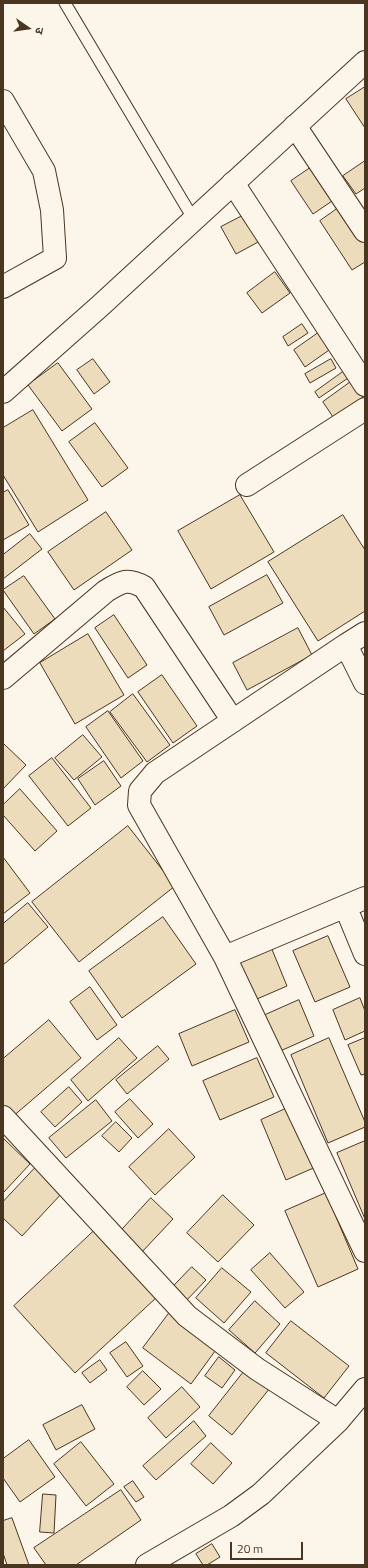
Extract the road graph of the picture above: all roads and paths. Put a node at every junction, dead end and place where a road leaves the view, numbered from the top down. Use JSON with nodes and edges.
{"nodes":[{"id":1,"x":65,"y":3,"type":"edge"},
{"id":2,"x":365,"y":62,"type":"edge"},
{"id":3,"x":3,"y":101,"type":"edge"},
{"id":4,"x":294,"y":126,"type":"junction"},
{"id":5,"x":233,"y":183,"type":"junction"},
{"id":6,"x":194,"y":220,"type":"junction"},
{"id":7,"x":365,"y":231,"type":"edge"},
{"id":8,"x":3,"y":287,"type":"edge"},
{"id":9,"x":365,"y":386,"type":"edge"},
{"id":10,"x":3,"y":392,"type":"edge"},
{"id":11,"x":365,"y":409,"type":"edge"},
{"id":12,"x":248,"y":485,"type":"dead end"},
{"id":13,"x":365,"y":633,"type":"edge"},
{"id":14,"x":346,"y":645,"type":"junction"},
{"id":15,"x":3,"y":678,"type":"edge"},
{"id":16,"x":365,"y":682,"type":"edge"},
{"id":17,"x":233,"y":721,"type":"junction"},
{"id":18,"x":356,"y":903,"type":"edge"},
{"id":19,"x":365,"y":954,"type":"edge"},
{"id":20,"x":226,"y":957,"type":"junction"},
{"id":21,"x":5,"y":1124,"type":"edge"},
{"id":22,"x":365,"y":1251,"type":"edge"},
{"id":23,"x":365,"y":1389,"type":"edge"},
{"id":24,"x":338,"y":1421,"type":"junction"},
{"id":25,"x":147,"y":1565,"type":"edge"}],
"edges":[{"from":1,"to":6,"type":"lane"},
{"from":2,"to":4,"type":"street"},
{"from":3,"to":8,"type":"street"},
{"from":4,"to":5,"type":"street"},
{"from":4,"to":7,"type":"street"},
{"from":5,"to":6,"type":"street"},
{"from":5,"to":9,"type":"street"},
{"from":6,"to":10,"type":"street"},
{"from":11,"to":12,"type":"street"},
{"from":13,"to":14,"type":"street"},
{"from":14,"to":16,"type":"street"},
{"from":14,"to":17,"type":"street"},
{"from":15,"to":17,"type":"street"},
{"from":17,"to":20,"type":"street"},
{"from":18,"to":19,"type":"street"},
{"from":18,"to":20,"type":"street"},
{"from":20,"to":22,"type":"street"},
{"from":21,"to":24,"type":"street"},
{"from":23,"to":24,"type":"street"},
{"from":24,"to":25,"type":"street"}]}
